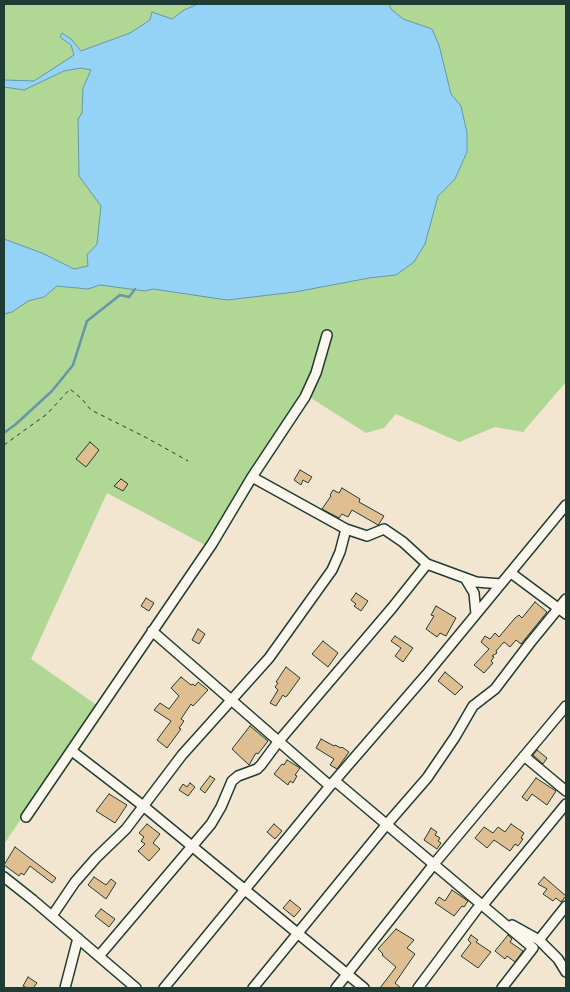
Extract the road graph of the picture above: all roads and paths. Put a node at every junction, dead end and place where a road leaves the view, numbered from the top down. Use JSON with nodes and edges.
{"nodes":[{"id":1,"x":327,"y":335,"type":"dead end"},
{"id":2,"x":4,"y":445,"type":"edge"},
{"id":3,"x":188,"y":461,"type":"dead end"},
{"id":4,"x":252,"y":476,"type":"junction"},
{"id":5,"x":566,"y":505,"type":"edge"},
{"id":6,"x":346,"y":529,"type":"junction"},
{"id":7,"x":427,"y":564,"type":"junction"},
{"id":8,"x":511,"y":572,"type":"junction"},
{"id":9,"x":465,"y":578,"type":"junction"},
{"id":10,"x":501,"y":584,"type":"junction"},
{"id":11,"x":566,"y":599,"type":"edge"},
{"id":12,"x":558,"y":608,"type":"junction"},
{"id":13,"x":476,"y":614,"type":"junction"},
{"id":14,"x":566,"y":614,"type":"edge"},
{"id":15,"x":152,"y":631,"type":"junction"},
{"id":16,"x":232,"y":701,"type":"junction"},
{"id":17,"x":566,"y":706,"type":"edge"},
{"id":18,"x":278,"y":742,"type":"junction"},
{"id":19,"x":72,"y":751,"type":"junction"},
{"id":20,"x":524,"y":756,"type":"junction"},
{"id":21,"x":333,"y":784,"type":"junction"},
{"id":22,"x":566,"y":791,"type":"edge"},
{"id":23,"x":566,"y":804,"type":"edge"},
{"id":24,"x":142,"y":805,"type":"junction"},
{"id":25,"x":26,"y":817,"type":"dead end"},
{"id":26,"x":387,"y":824,"type":"junction"},
{"id":27,"x":192,"y":846,"type":"junction"},
{"id":28,"x":434,"y":864,"type":"junction"},
{"id":29,"x":4,"y":877,"type":"edge"},
{"id":30,"x":246,"y":891,"type":"junction"},
{"id":31,"x":566,"y":906,"type":"edge"},
{"id":32,"x":480,"y":907,"type":"junction"},
{"id":33,"x":52,"y":916,"type":"junction"},
{"id":34,"x":298,"y":934,"type":"junction"},
{"id":35,"x":78,"y":938,"type":"junction"},
{"id":36,"x":539,"y":940,"type":"junction"},
{"id":37,"x":99,"y":956,"type":"junction"},
{"id":38,"x":566,"y":972,"type":"edge"},
{"id":39,"x":348,"y":974,"type":"junction"},
{"id":40,"x":65,"y":988,"type":"edge"},
{"id":41,"x":136,"y":988,"type":"edge"},
{"id":42,"x":164,"y":988,"type":"edge"},
{"id":43,"x":253,"y":988,"type":"edge"},
{"id":44,"x":336,"y":988,"type":"edge"},
{"id":45,"x":364,"y":988,"type":"edge"},
{"id":46,"x":418,"y":988,"type":"edge"},
{"id":47,"x":502,"y":988,"type":"edge"}],
"edges":[{"from":1,"to":4,"type":"street"},
{"from":2,"to":3,"type":"path"},
{"from":4,"to":6,"type":"street"},
{"from":4,"to":15,"type":"street"},
{"from":5,"to":8,"type":"street"},
{"from":6,"to":7,"type":"street"},
{"from":6,"to":16,"type":"street"},
{"from":7,"to":9,"type":"street"},
{"from":7,"to":18,"type":"street"},
{"from":8,"to":10,"type":"street"},
{"from":8,"to":12,"type":"street"},
{"from":9,"to":10,"type":"street"},
{"from":9,"to":13,"type":"street"},
{"from":10,"to":13,"type":"street"},
{"from":11,"to":12,"type":"street"},
{"from":12,"to":14,"type":"street"},
{"from":12,"to":26,"type":"street"},
{"from":13,"to":21,"type":"street"},
{"from":15,"to":16,"type":"street"},
{"from":15,"to":19,"type":"street"},
{"from":16,"to":18,"type":"street"},
{"from":16,"to":24,"type":"street"},
{"from":17,"to":20,"type":"street"},
{"from":18,"to":21,"type":"street"},
{"from":18,"to":27,"type":"street"},
{"from":19,"to":24,"type":"street"},
{"from":19,"to":25,"type":"street"},
{"from":20,"to":22,"type":"street"},
{"from":20,"to":28,"type":"street"},
{"from":21,"to":26,"type":"street"},
{"from":21,"to":30,"type":"street"},
{"from":23,"to":32,"type":"street"},
{"from":24,"to":27,"type":"street"},
{"from":24,"to":33,"type":"street"},
{"from":26,"to":28,"type":"street"},
{"from":26,"to":34,"type":"street"},
{"from":27,"to":30,"type":"street"},
{"from":27,"to":37,"type":"street"},
{"from":28,"to":32,"type":"street"},
{"from":28,"to":39,"type":"street"},
{"from":28,"to":47,"type":"street"},
{"from":29,"to":33,"type":"street"},
{"from":30,"to":34,"type":"street"},
{"from":30,"to":42,"type":"street"},
{"from":31,"to":36,"type":"street"},
{"from":32,"to":36,"type":"street"},
{"from":32,"to":46,"type":"street"},
{"from":33,"to":35,"type":"street"},
{"from":34,"to":39,"type":"street"},
{"from":34,"to":43,"type":"street"},
{"from":35,"to":37,"type":"street"},
{"from":35,"to":40,"type":"street"},
{"from":36,"to":38,"type":"street"},
{"from":37,"to":41,"type":"street"},
{"from":39,"to":44,"type":"street"},
{"from":39,"to":45,"type":"street"}]}
